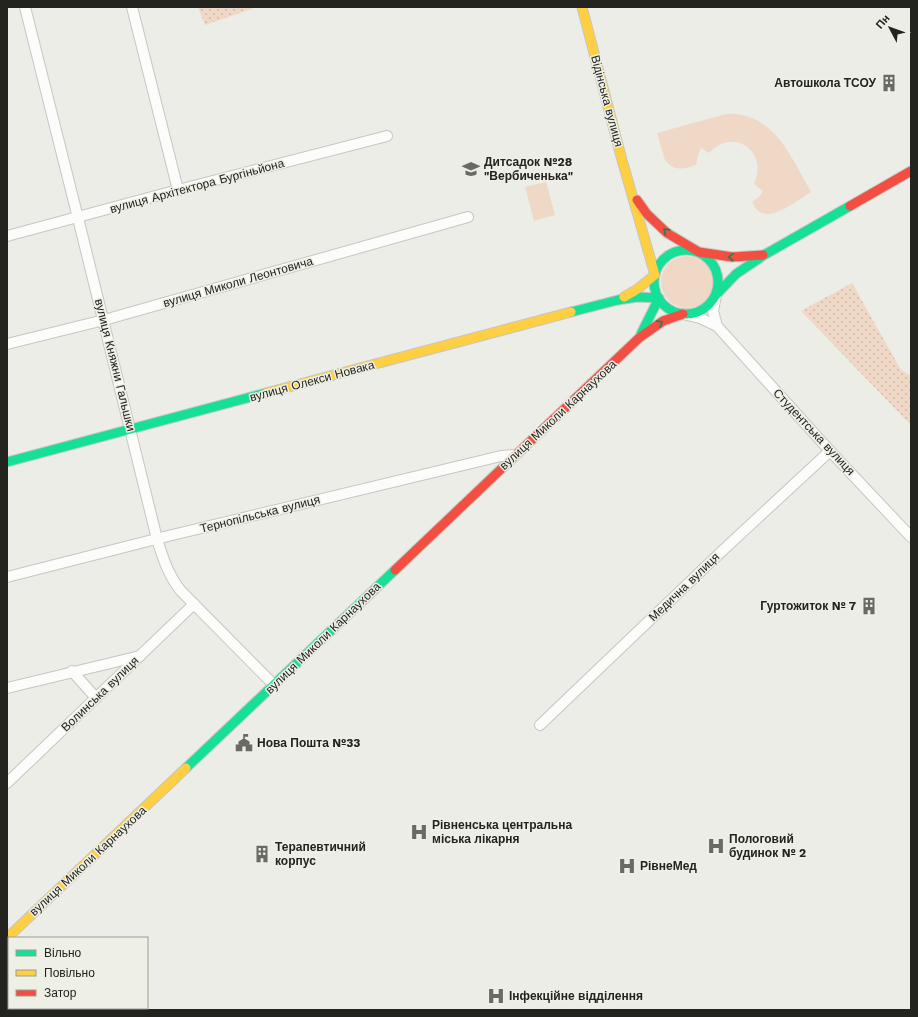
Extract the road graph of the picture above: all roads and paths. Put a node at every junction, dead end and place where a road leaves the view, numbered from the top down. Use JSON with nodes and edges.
{"nodes":[{"id":1,"x":24,"y":7,"type":"edge"},
{"id":2,"x":132,"y":7,"type":"edge"},
{"id":3,"x":582,"y":7,"type":"edge"},
{"id":4,"x":387,"y":136,"type":"dead end"},
{"id":5,"x":911,"y":171,"type":"edge"},
{"id":6,"x":178,"y":190,"type":"junction"},
{"id":7,"x":633,"y":194,"type":"junction"},
{"id":8,"x":468,"y":217,"type":"dead end"},
{"id":9,"x":78,"y":218,"type":"junction"},
{"id":10,"x":7,"y":236,"type":"edge"},
{"id":11,"x":699,"y":252,"type":"junction"},
{"id":12,"x":764,"y":255,"type":"junction"},
{"id":13,"x":655,"y":275,"type":"junction"},
{"id":14,"x":716,"y":295,"type":"junction"},
{"id":15,"x":659,"y":298,"type":"junction"},
{"id":16,"x":618,"y":300,"type":"junction"},
{"id":17,"x":683,"y":314,"type":"junction"},
{"id":18,"x":104,"y":320,"type":"junction"},
{"id":19,"x":717,"y":326,"type":"junction"},
{"id":20,"x":639,"y":338,"type":"junction"},
{"id":21,"x":7,"y":344,"type":"edge"},
{"id":22,"x":130,"y":429,"type":"junction"},
{"id":23,"x":830,"y":451,"type":"junction"},
{"id":24,"x":514,"y":456,"type":"junction"},
{"id":25,"x":7,"y":462,"type":"edge"},
{"id":26,"x":157,"y":538,"type":"junction"},
{"id":27,"x":911,"y":538,"type":"edge"},
{"id":28,"x":7,"y":577,"type":"edge"},
{"id":29,"x":194,"y":604,"type":"junction"},
{"id":30,"x":140,"y":656,"type":"junction"},
{"id":31,"x":72,"y":671,"type":"junction"},
{"id":32,"x":274,"y":685,"type":"junction"},
{"id":33,"x":7,"y":688,"type":"edge"},
{"id":34,"x":96,"y":698,"type":"junction"},
{"id":35,"x":540,"y":725,"type":"dead end"},
{"id":36,"x":7,"y":783,"type":"edge"},
{"id":37,"x":8,"y":937,"type":"edge"}],
"edges":[{"from":1,"to":9,"type":"street","name":"вулиця Княжни Гальшки"},
{"from":2,"to":6,"type":"street"},
{"from":3,"to":7,"type":"main road","name":"Відінська вулиця"},
{"from":4,"to":6,"type":"street","name":"вулиця Архітектора Бургіньйона"},
{"from":5,"to":12,"type":"main road"},
{"from":6,"to":9,"type":"street","name":"вулиця Архітектора Бургіньйона"},
{"from":11,"to":7,"type":"main road","name":"Відінська вулиця","one_way":true},
{"from":7,"to":13,"type":"main road","name":"Відінська вулиця"},
{"from":8,"to":18,"type":"street","name":"вулиця Миколи Леонтовича"},
{"from":9,"to":10,"type":"street","name":"вулиця Архітектора Бургіньйона"},
{"from":9,"to":18,"type":"street","name":"вулиця Княжни Гальшки"},
{"from":12,"to":11,"type":"main road","one_way":true},
{"from":11,"to":13,"type":"main road"},
{"from":11,"to":14,"type":"main road"},
{"from":12,"to":14,"type":"main road"},
{"from":13,"to":15,"type":"main road"},
{"from":13,"to":16,"type":"main road","name":"вулиця Олекси Новака"},
{"from":14,"to":17,"type":"main road"},
{"from":14,"to":19,"type":"street"},
{"from":15,"to":16,"type":"main road","name":"вулиця Олекси Новака"},
{"from":15,"to":17,"type":"main road"},
{"from":15,"to":20,"type":"main road","name":"вулиця Миколи Карнаухова"},
{"from":16,"to":22,"type":"main road","name":"вулиця Олекси Новака"},
{"from":17,"to":19,"type":"street"},
{"from":20,"to":17,"type":"main road","name":"вулиця Миколи Карнаухова","one_way":true},
{"from":18,"to":21,"type":"street","name":"вулиця Миколи Леонтовича"},
{"from":18,"to":22,"type":"street","name":"вулиця Княжни Гальшки"},
{"from":19,"to":23,"type":"street","name":"Студентська вулиця"},
{"from":20,"to":24,"type":"main road","name":"вулиця Миколи Карнаухова"},
{"from":22,"to":25,"type":"main road","name":"вулиця Олекси Новака"},
{"from":22,"to":26,"type":"street","name":"вулиця Княжни Гальшки"},
{"from":23,"to":27,"type":"street","name":"Студентська вулиця"},
{"from":23,"to":35,"type":"street","name":"Медична вулиця"},
{"from":24,"to":26,"type":"street","name":"Тернопільська вулиця"},
{"from":24,"to":32,"type":"main road","name":"вулиця Миколи Карнаухова"},
{"from":26,"to":28,"type":"street","name":"Тернопільська вулиця"},
{"from":26,"to":29,"type":"street","name":"вулиця Княжни Гальшки"},
{"from":29,"to":30,"type":"street","name":"Волинська вулиця"},
{"from":29,"to":32,"type":"street","name":"вулиця Княжни Гальшки"},
{"from":30,"to":31,"type":"street"},
{"from":30,"to":34,"type":"street","name":"Волинська вулиця"},
{"from":31,"to":33,"type":"street"},
{"from":31,"to":34,"type":"street"},
{"from":32,"to":37,"type":"main road","name":"вулиця Миколи Карнаухова"},
{"from":34,"to":36,"type":"street","name":"Волинська вулиця"}]}
